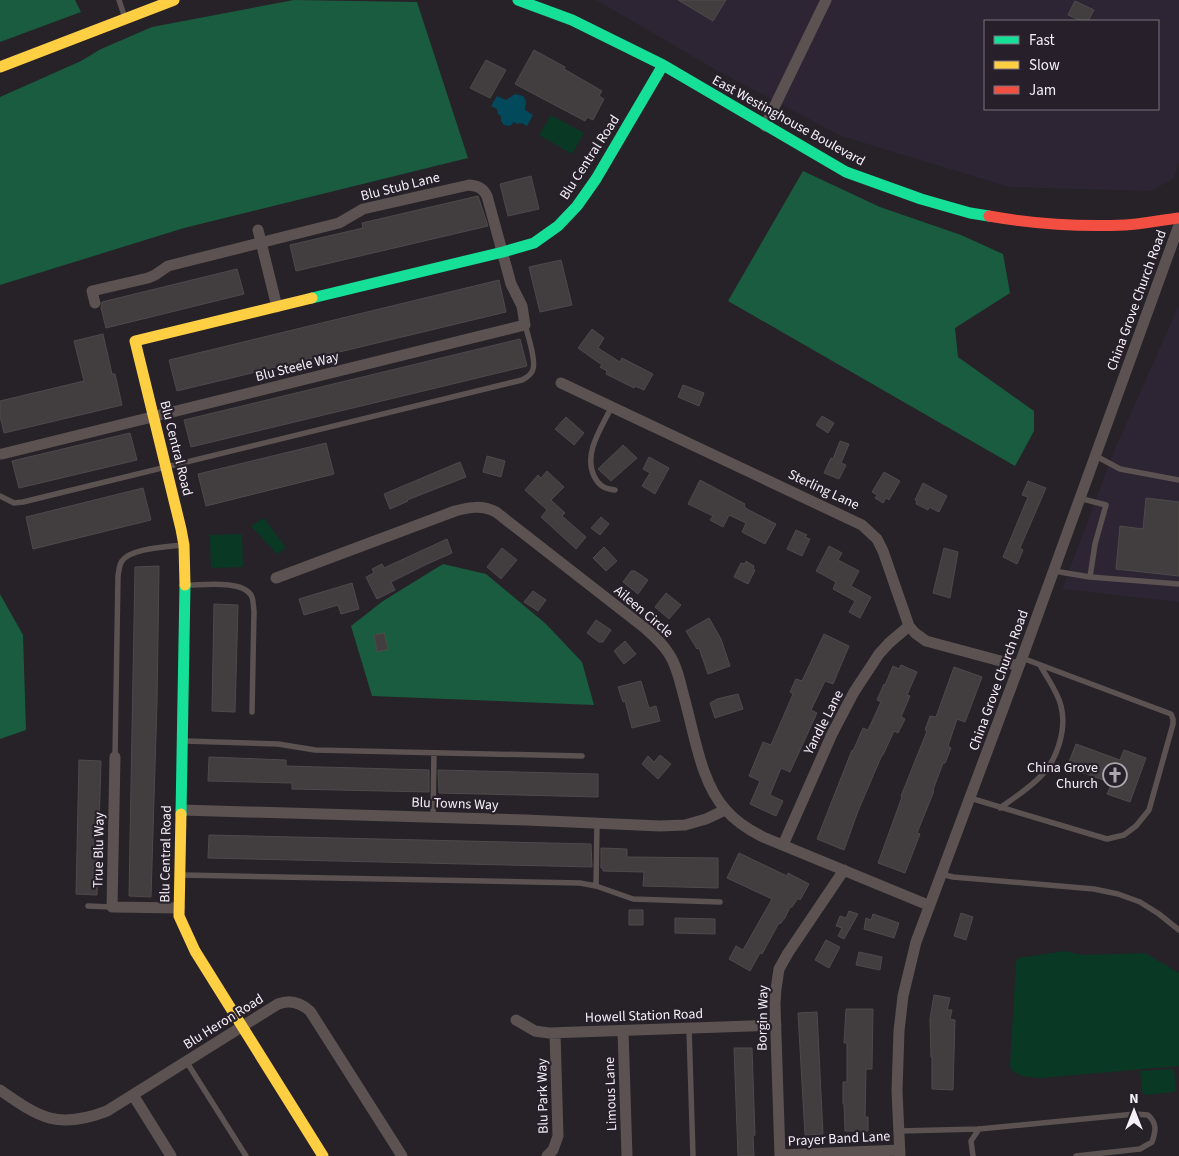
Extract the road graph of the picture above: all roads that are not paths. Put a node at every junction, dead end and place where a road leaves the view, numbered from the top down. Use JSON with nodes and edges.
{"nodes":[{"id":1,"x":119,"y":0,"type":"edge"},
{"id":2,"x":174,"y":0,"type":"edge"},
{"id":3,"x":518,"y":0,"type":"edge"},
{"id":4,"x":826,"y":0,"type":"edge"},
{"id":5,"x":125,"y":18,"type":"junction"},
{"id":6,"x":663,"y":65,"type":"junction"},
{"id":7,"x":0,"y":67,"type":"edge"},
{"id":8,"x":765,"y":126,"type":"junction"},
{"id":9,"x":1179,"y":218,"type":"edge"},
{"id":10,"x":1179,"y":225,"type":"edge"},
{"id":11,"x":258,"y":230,"type":"dead end"},
{"id":12,"x":261,"y":242,"type":"junction"},
{"id":13,"x":502,"y":252,"type":"junction"},
{"id":14,"x":95,"y":303,"type":"dead end"},
{"id":15,"x":277,"y":307,"type":"junction"},
{"id":16,"x":525,"y":325,"type":"junction"},
{"id":17,"x":561,"y":383,"type":"dead end"},
{"id":18,"x":612,"y":406,"type":"junction"},
{"id":19,"x":154,"y":417,"type":"junction"},
{"id":20,"x":1,"y":455,"type":"edge"},
{"id":21,"x":1096,"y":456,"type":"junction"},
{"id":22,"x":166,"y":466,"type":"junction"},
{"id":23,"x":1179,"y":480,"type":"edge"},
{"id":24,"x":615,"y":490,"type":"dead end"},
{"id":25,"x":0,"y":496,"type":"edge"},
{"id":26,"x":1079,"y":498,"type":"junction"},
{"id":27,"x":184,"y":545,"type":"junction"},
{"id":28,"x":1054,"y":571,"type":"junction"},
{"id":29,"x":1090,"y":577,"type":"junction"},
{"id":30,"x":276,"y":578,"type":"dead end"},
{"id":31,"x":1179,"y":584,"type":"edge"},
{"id":32,"x":185,"y":585,"type":"junction"},
{"id":33,"x":909,"y":626,"type":"junction"},
{"id":34,"x":1021,"y":662,"type":"junction"},
{"id":35,"x":1040,"y":665,"type":"junction"},
{"id":36,"x":252,"y":712,"type":"dead end"},
{"id":37,"x":182,"y":741,"type":"junction"},
{"id":38,"x":434,"y":753,"type":"junction"},
{"id":39,"x":582,"y":756,"type":"dead end"},
{"id":40,"x":115,"y":757,"type":"joint"},
{"id":41,"x":970,"y":798,"type":"junction"},
{"id":42,"x":1000,"y":808,"type":"junction"},
{"id":43,"x":181,"y":810,"type":"junction"},
{"id":44,"x":725,"y":810,"type":"junction"},
{"id":45,"x":433,"y":817,"type":"junction"},
{"id":46,"x":597,"y":823,"type":"junction"},
{"id":47,"x":783,"y":845,"type":"junction"},
{"id":48,"x":844,"y":870,"type":"junction"},
{"id":49,"x":941,"y":874,"type":"junction"},
{"id":50,"x":180,"y":875,"type":"junction"},
{"id":51,"x":596,"y":886,"type":"junction"},
{"id":52,"x":720,"y":902,"type":"dead end"},
{"id":53,"x":928,"y":905,"type":"junction"},
{"id":54,"x":88,"y":906,"type":"dead end"},
{"id":55,"x":112,"y":907,"type":"junction"},
{"id":56,"x":179,"y":908,"type":"junction"},
{"id":57,"x":1179,"y":930,"type":"edge"},
{"id":58,"x":516,"y":1020,"type":"dead end"},
{"id":59,"x":776,"y":1025,"type":"junction"},
{"id":60,"x":242,"y":1026,"type":"junction"},
{"id":61,"x":689,"y":1028,"type":"junction"},
{"id":62,"x":623,"y":1031,"type":"junction"},
{"id":63,"x":555,"y":1033,"type":"junction"},
{"id":64,"x":186,"y":1061,"type":"junction"},
{"id":65,"x":0,"y":1090,"type":"edge"},
{"id":66,"x":133,"y":1095,"type":"junction"},
{"id":67,"x":979,"y":1129,"type":"junction"},
{"id":68,"x":899,"y":1131,"type":"junction"},
{"id":69,"x":900,"y":1153,"type":"edge"},
{"id":70,"x":171,"y":1156,"type":"edge"},
{"id":71,"x":246,"y":1156,"type":"edge"},
{"id":72,"x":323,"y":1156,"type":"edge"},
{"id":73,"x":402,"y":1156,"type":"edge"},
{"id":74,"x":547,"y":1156,"type":"edge"},
{"id":75,"x":627,"y":1156,"type":"edge"},
{"id":76,"x":694,"y":1156,"type":"edge"},
{"id":77,"x":780,"y":1156,"type":"edge"},
{"id":78,"x":973,"y":1156,"type":"edge"},
{"id":79,"x":1076,"y":1156,"type":"edge"}],
"edges":[{"from":1,"to":5,"type":"lane"},
{"from":2,"to":5,"type":"street"},
{"from":3,"to":6,"type":"street","name":"East Westinghouse Boulevard"},
{"from":4,"to":8,"type":"street"},
{"from":5,"to":7,"type":"street"},
{"from":6,"to":8,"type":"street","name":"East Westinghouse Boulevard"},
{"from":6,"to":13,"type":"street","name":"Blu Central Road"},
{"from":8,"to":9,"type":"street","name":"East Westinghouse Boulevard"},
{"from":10,"to":21,"type":"street","name":"China Grove Church Road"},
{"from":11,"to":12,"type":"street"},
{"from":12,"to":13,"type":"street","name":"Blu Stub Lane"},
{"from":12,"to":14,"type":"street","name":"Blu Stub Lane"},
{"from":12,"to":15,"type":"street"},
{"from":13,"to":15,"type":"street","name":"Blu Central Road"},
{"from":13,"to":16,"type":"street"},
{"from":15,"to":19,"type":"street","name":"Blu Central Road"},
{"from":16,"to":19,"type":"street","name":"Blu Steele Way"},
{"from":16,"to":22,"type":"lane"},
{"from":17,"to":18,"type":"street","name":"Sterling Lane"},
{"from":18,"to":24,"type":"lane"},
{"from":18,"to":33,"type":"street","name":"Sterling Lane"},
{"from":19,"to":20,"type":"street","name":"Blu Steele Way"},
{"from":19,"to":22,"type":"street","name":"Blu Central Road"},
{"from":21,"to":23,"type":"lane"},
{"from":21,"to":26,"type":"street","name":"China Grove Church Road"},
{"from":22,"to":25,"type":"lane"},
{"from":22,"to":27,"type":"street","name":"Blu Central Road"},
{"from":26,"to":28,"type":"street","name":"China Grove Church Road"},
{"from":26,"to":29,"type":"lane"},
{"from":27,"to":32,"type":"street","name":"Blu Central Road"},
{"from":27,"to":40,"type":"lane"},
{"from":28,"to":29,"type":"lane"},
{"from":28,"to":34,"type":"street","name":"China Grove Church Road"},
{"from":29,"to":31,"type":"lane"},
{"from":30,"to":44,"type":"street","name":"Aileen Circle"},
{"from":32,"to":36,"type":"lane"},
{"from":32,"to":37,"type":"street","name":"Blu Central Road"},
{"from":33,"to":34,"type":"street"},
{"from":33,"to":47,"type":"street","name":"Yandle Lane"},
{"from":34,"to":35,"type":"lane"},
{"from":34,"to":41,"type":"street","name":"China Grove Church Road"},
{"from":35,"to":42,"type":"lane"},
{"from":35,"to":42,"type":"lane"},
{"from":37,"to":38,"type":"lane"},
{"from":37,"to":43,"type":"street","name":"Blu Central Road"},
{"from":38,"to":39,"type":"lane"},
{"from":38,"to":45,"type":"lane"},
{"from":40,"to":55,"type":"street","name":"True Blu Way"},
{"from":41,"to":42,"type":"lane"},
{"from":41,"to":49,"type":"street","name":"China Grove Church Road"},
{"from":43,"to":45,"type":"street","name":"Blu Towns Way"},
{"from":43,"to":50,"type":"street","name":"Blu Central Road"},
{"from":44,"to":46,"type":"street","name":"Blu Towns Way"},
{"from":44,"to":47,"type":"street","name":"Aileen Circle"},
{"from":45,"to":46,"type":"street","name":"Blu Towns Way"},
{"from":46,"to":51,"type":"lane"},
{"from":47,"to":48,"type":"street","name":"Aileen Circle"},
{"from":48,"to":53,"type":"street","name":"Aileen Circle"},
{"from":48,"to":59,"type":"street","name":"Borgin Way"},
{"from":49,"to":53,"type":"street","name":"China Grove Church Road"},
{"from":49,"to":57,"type":"lane"},
{"from":50,"to":51,"type":"lane"},
{"from":50,"to":56,"type":"street","name":"Blu Central Road"},
{"from":51,"to":52,"type":"lane"},
{"from":53,"to":68,"type":"street","name":"China Grove Church Road"},
{"from":54,"to":55,"type":"lane"},
{"from":55,"to":56,"type":"street","name":"True Blu Way"},
{"from":56,"to":60,"type":"street","name":"Blu Central Road"},
{"from":58,"to":63,"type":"street","name":"Howell Station Road"},
{"from":59,"to":61,"type":"street","name":"Howell Station Road"},
{"from":59,"to":77,"type":"street","name":"Borgin Way"},
{"from":60,"to":64,"type":"street","name":"Blu Heron Road"},
{"from":60,"to":72,"type":"street","name":"Blu Central Road"},
{"from":60,"to":73,"type":"street","name":"Blu Heron Road"},
{"from":61,"to":62,"type":"street","name":"Howell Station Road"},
{"from":61,"to":76,"type":"lane"},
{"from":62,"to":63,"type":"street","name":"Howell Station Road"},
{"from":62,"to":75,"type":"street","name":"Limous Lane"},
{"from":63,"to":74,"type":"street","name":"Blu Park Way"},
{"from":64,"to":66,"type":"street","name":"Blu Heron Road"},
{"from":64,"to":71,"type":"lane"},
{"from":65,"to":66,"type":"street","name":"Blu Heron Road"},
{"from":66,"to":70,"type":"street"},
{"from":67,"to":68,"type":"lane"},
{"from":67,"to":78,"type":"lane"},
{"from":67,"to":79,"type":"lane"},
{"from":68,"to":69,"type":"street","name":"China Grove Church Road"},
{"from":69,"to":77,"type":"street","name":"Prayer Band Lane"}]}
